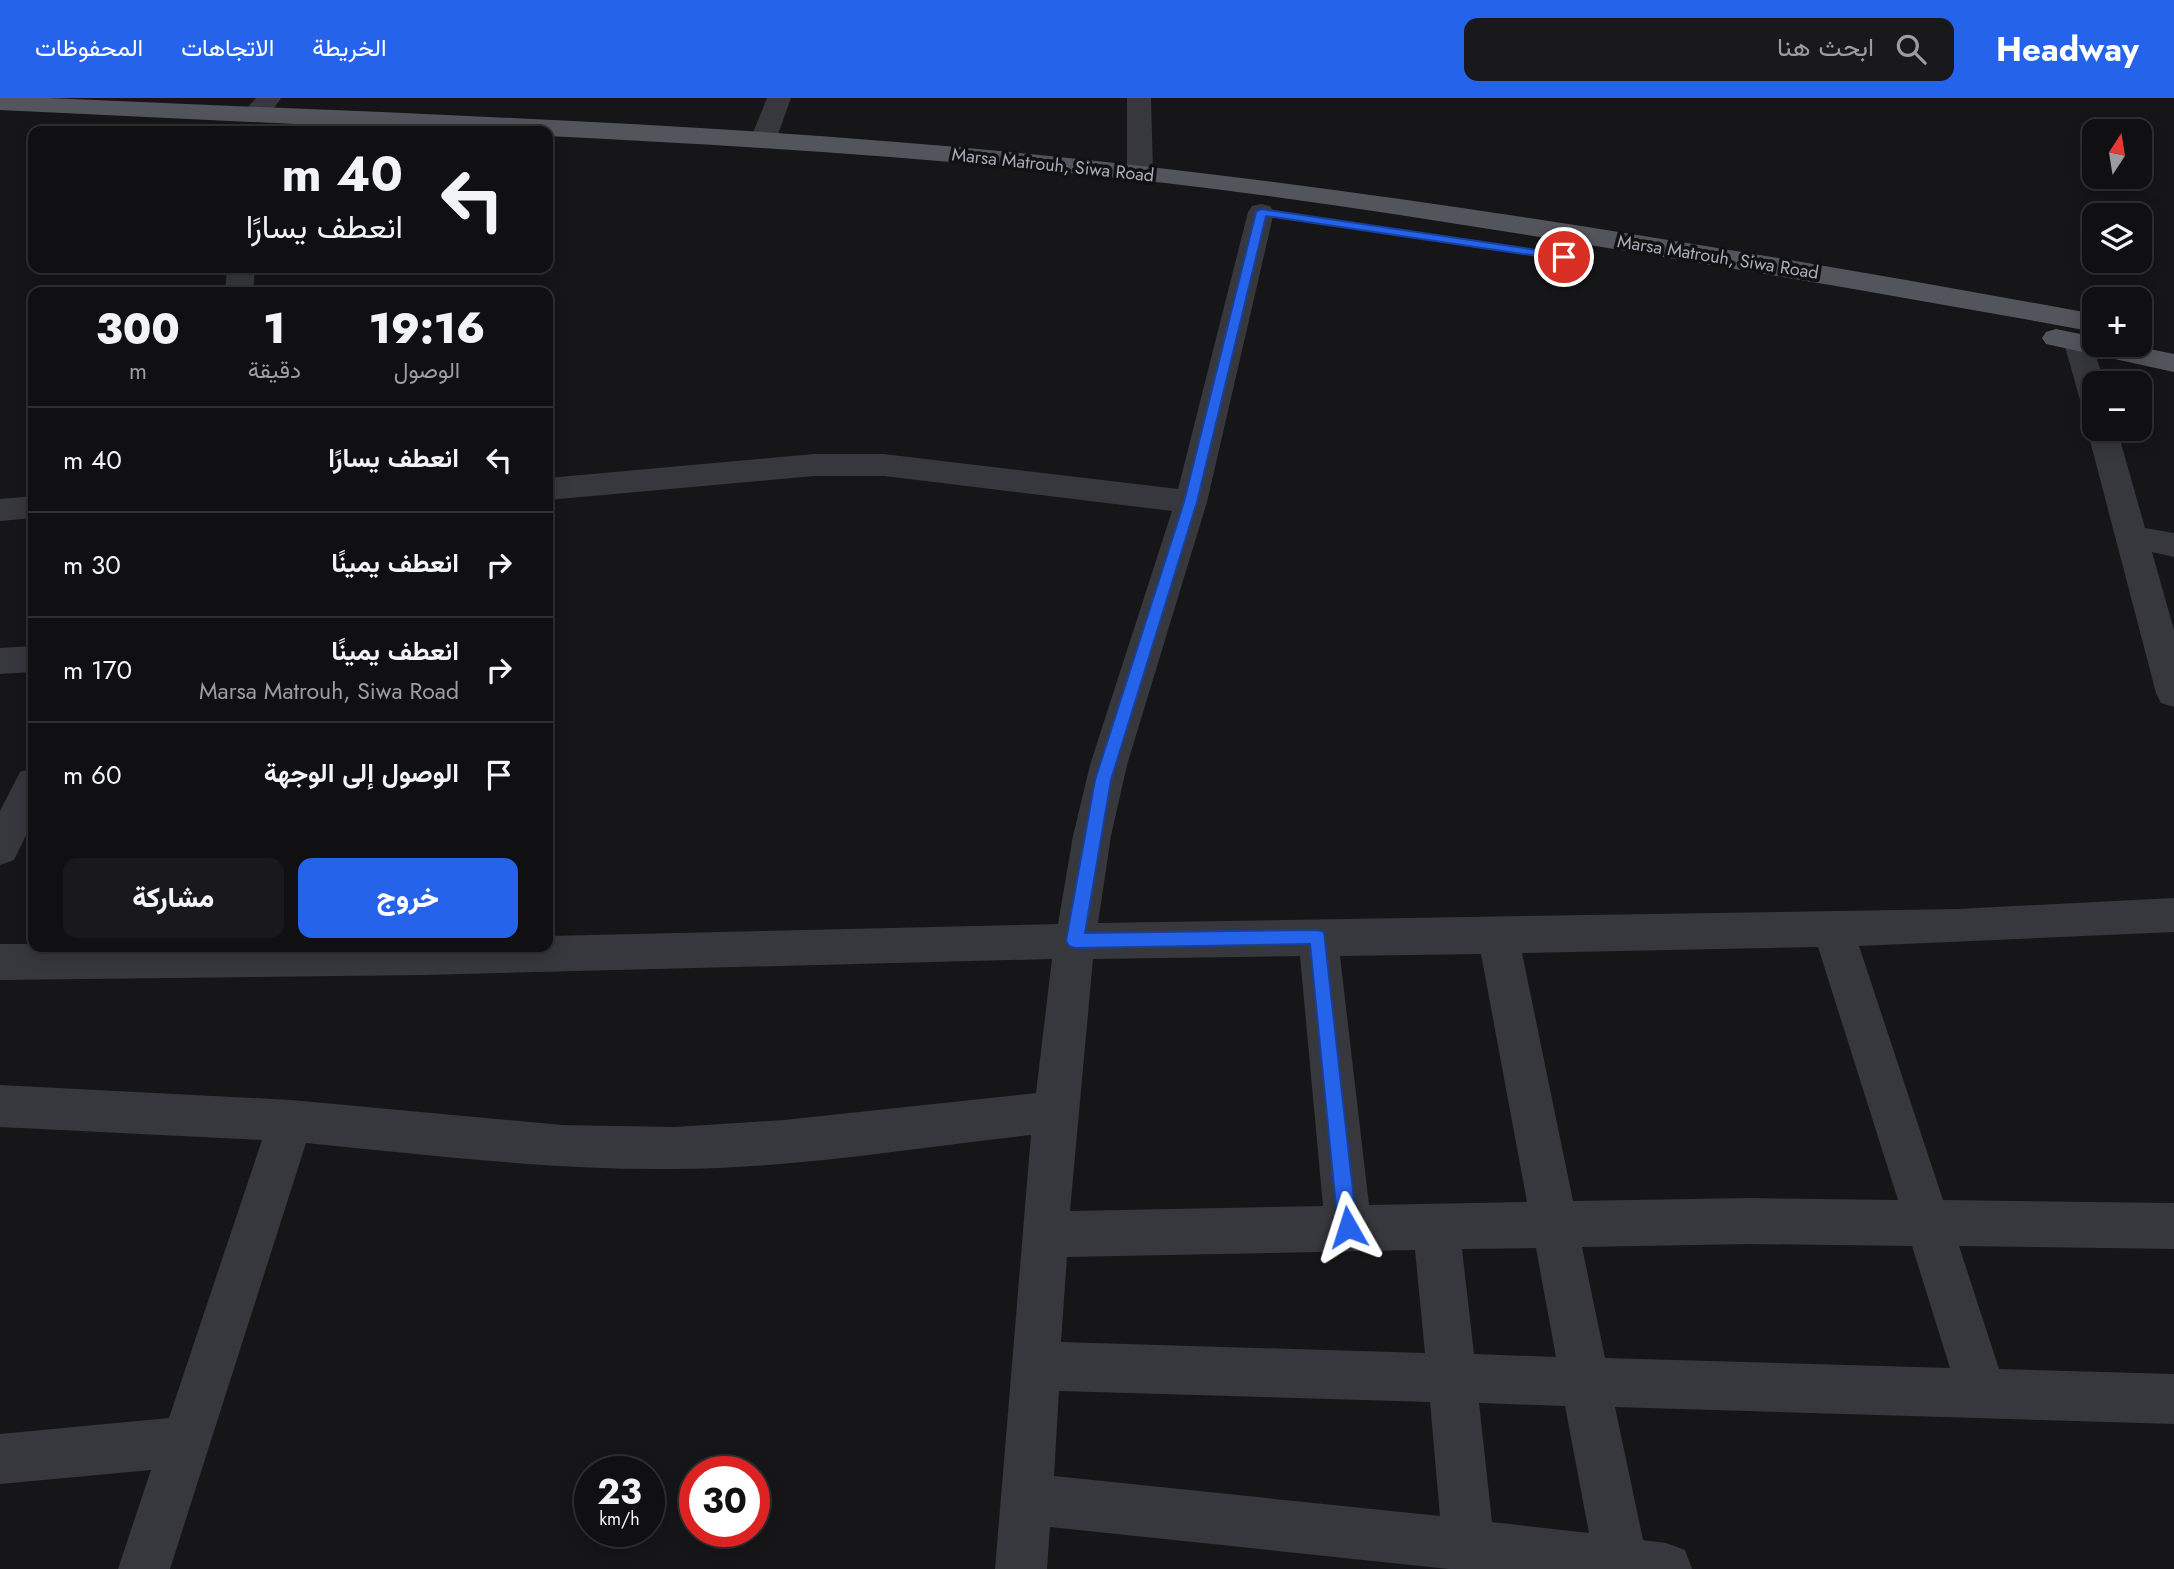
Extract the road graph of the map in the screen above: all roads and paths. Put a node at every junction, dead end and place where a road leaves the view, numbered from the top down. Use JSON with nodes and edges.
{"nodes":[{"id":1,"x":779,"y":98,"type":"edge"},
{"id":2,"x":1139,"y":98,"type":"edge"},
{"id":3,"x":0,"y":103,"type":"edge"},
{"id":4,"x":261,"y":106,"type":"edge"},
{"id":5,"x":0,"y":126,"type":"edge"},
{"id":6,"x":28,"y":127,"type":"edge"},
{"id":7,"x":763,"y":140,"type":"junction"},
{"id":8,"x":553,"y":150,"type":"edge"},
{"id":9,"x":1140,"y":173,"type":"junction"},
{"id":10,"x":1164,"y":188,"type":"junction"},
{"id":11,"x":1261,"y":212,"type":"junction"},
{"id":12,"x":1968,"y":310,"type":"junction"},
{"id":13,"x":2082,"y":332,"type":"edge"},
{"id":14,"x":2152,"y":335,"type":"edge"},
{"id":15,"x":2174,"y":340,"type":"edge"},
{"id":16,"x":2152,"y":355,"type":"edge"},
{"id":17,"x":2174,"y":363,"type":"edge"},
{"id":18,"x":2105,"y":441,"type":"edge"},
{"id":19,"x":553,"y":489,"type":"edge"},
{"id":20,"x":1191,"y":502,"type":"junction"},
{"id":21,"x":28,"y":507,"type":"edge"},
{"id":22,"x":0,"y":510,"type":"edge"},
{"id":23,"x":2132,"y":537,"type":"junction"},
{"id":24,"x":2174,"y":545,"type":"edge"},
{"id":25,"x":28,"y":659,"type":"edge"},
{"id":26,"x":0,"y":661,"type":"edge"},
{"id":27,"x":2174,"y":693,"type":"edge"},
{"id":28,"x":28,"y":793,"type":"edge"},
{"id":29,"x":0,"y":849,"type":"edge"},
{"id":30,"x":2174,"y":915,"type":"edge"},
{"id":31,"x":1833,"y":929,"type":"junction"},
{"id":32,"x":1498,"y":936,"type":"junction"},
{"id":33,"x":1318,"y":937,"type":"junction"},
{"id":34,"x":1075,"y":941,"type":"junction"},
{"id":35,"x":0,"y":962,"type":"edge"},
{"id":36,"x":0,"y":1106,"type":"edge"},
{"id":37,"x":1057,"y":1111,"type":"junction"},
{"id":38,"x":291,"y":1121,"type":"junction"},
{"id":39,"x":1927,"y":1221,"type":"junction"},
{"id":40,"x":1555,"y":1223,"type":"junction"},
{"id":41,"x":1436,"y":1225,"type":"junction"},
{"id":42,"x":1348,"y":1227,"type":"junction"},
{"id":43,"x":2172,"y":1230,"type":"edge"},
{"id":44,"x":1047,"y":1234,"type":"junction"},
{"id":45,"x":1036,"y":1366,"type":"junction"},
{"id":46,"x":1452,"y":1378,"type":"junction"},
{"id":47,"x":1586,"y":1382,"type":"junction"},
{"id":48,"x":1983,"y":1394,"type":"junction"},
{"id":49,"x":2174,"y":1399,"type":"edge"},
{"id":50,"x":187,"y":1441,"type":"junction"},
{"id":51,"x":0,"y":1459,"type":"edge"},
{"id":52,"x":1027,"y":1499,"type":"junction"},
{"id":53,"x":1469,"y":1545,"type":"junction"},
{"id":54,"x":1643,"y":1566,"type":"edge"},
{"id":55,"x":144,"y":1569,"type":"edge"},
{"id":56,"x":1021,"y":1569,"type":"edge"}],
"edges":[{"from":1,"to":7,"type":"street"},
{"from":2,"to":9,"type":"street"},
{"from":3,"to":4,"type":"main road","name":"Marsa Matrouh, Siwa Road"},
{"from":4,"to":7,"type":"main road","name":"Marsa Matrouh, Siwa Road"},
{"from":5,"to":6,"type":"main road"},
{"from":7,"to":9,"type":"main road","name":"Marsa Matrouh, Siwa Road"},
{"from":8,"to":10,"type":"main road","name":"Marsa Matrouh, Siwa Road"},
{"from":9,"to":10,"type":"main road","name":"Marsa Matrouh, Siwa Road"},
{"from":10,"to":11,"type":"main road","name":"Marsa Matrouh, Siwa Road"},
{"from":10,"to":12,"type":"main road","name":"Marsa Matrouh, Siwa Road"},
{"from":11,"to":12,"type":"main road","name":"Marsa Matrouh, Siwa Road"},
{"from":11,"to":20,"type":"street"},
{"from":12,"to":13,"type":"main road","name":"Marsa Matrouh, Siwa Road"},
{"from":14,"to":15,"type":"main road"},
{"from":16,"to":17,"type":"main road","name":"Marsa Matrouh, Siwa Road"},
{"from":18,"to":23,"type":"street"},
{"from":19,"to":20,"type":"street"},
{"from":20,"to":34,"type":"street"},
{"from":21,"to":22,"type":"street"},
{"from":23,"to":24,"type":"street"},
{"from":23,"to":27,"type":"street"},
{"from":25,"to":26,"type":"street"},
{"from":28,"to":29,"type":"street"},
{"from":30,"to":31,"type":"street"},
{"from":31,"to":32,"type":"street"},
{"from":31,"to":39,"type":"street"},
{"from":32,"to":33,"type":"street"},
{"from":32,"to":40,"type":"street"},
{"from":33,"to":34,"type":"street"},
{"from":33,"to":42,"type":"street"},
{"from":34,"to":35,"type":"street"},
{"from":34,"to":37,"type":"street"},
{"from":36,"to":38,"type":"street"},
{"from":37,"to":38,"type":"street"},
{"from":37,"to":44,"type":"street"},
{"from":38,"to":50,"type":"street"},
{"from":39,"to":40,"type":"street"},
{"from":39,"to":43,"type":"street"},
{"from":39,"to":48,"type":"street"},
{"from":40,"to":41,"type":"street"},
{"from":40,"to":47,"type":"street"},
{"from":41,"to":42,"type":"street"},
{"from":41,"to":46,"type":"street"},
{"from":42,"to":44,"type":"street"},
{"from":44,"to":45,"type":"street"},
{"from":45,"to":46,"type":"street"},
{"from":45,"to":52,"type":"street"},
{"from":46,"to":47,"type":"street"},
{"from":46,"to":53,"type":"street"},
{"from":47,"to":48,"type":"street"},
{"from":47,"to":54,"type":"street"},
{"from":48,"to":49,"type":"street"},
{"from":50,"to":51,"type":"street"},
{"from":50,"to":55,"type":"street"},
{"from":52,"to":53,"type":"street"},
{"from":52,"to":56,"type":"street"},
{"from":53,"to":54,"type":"street"}]}
